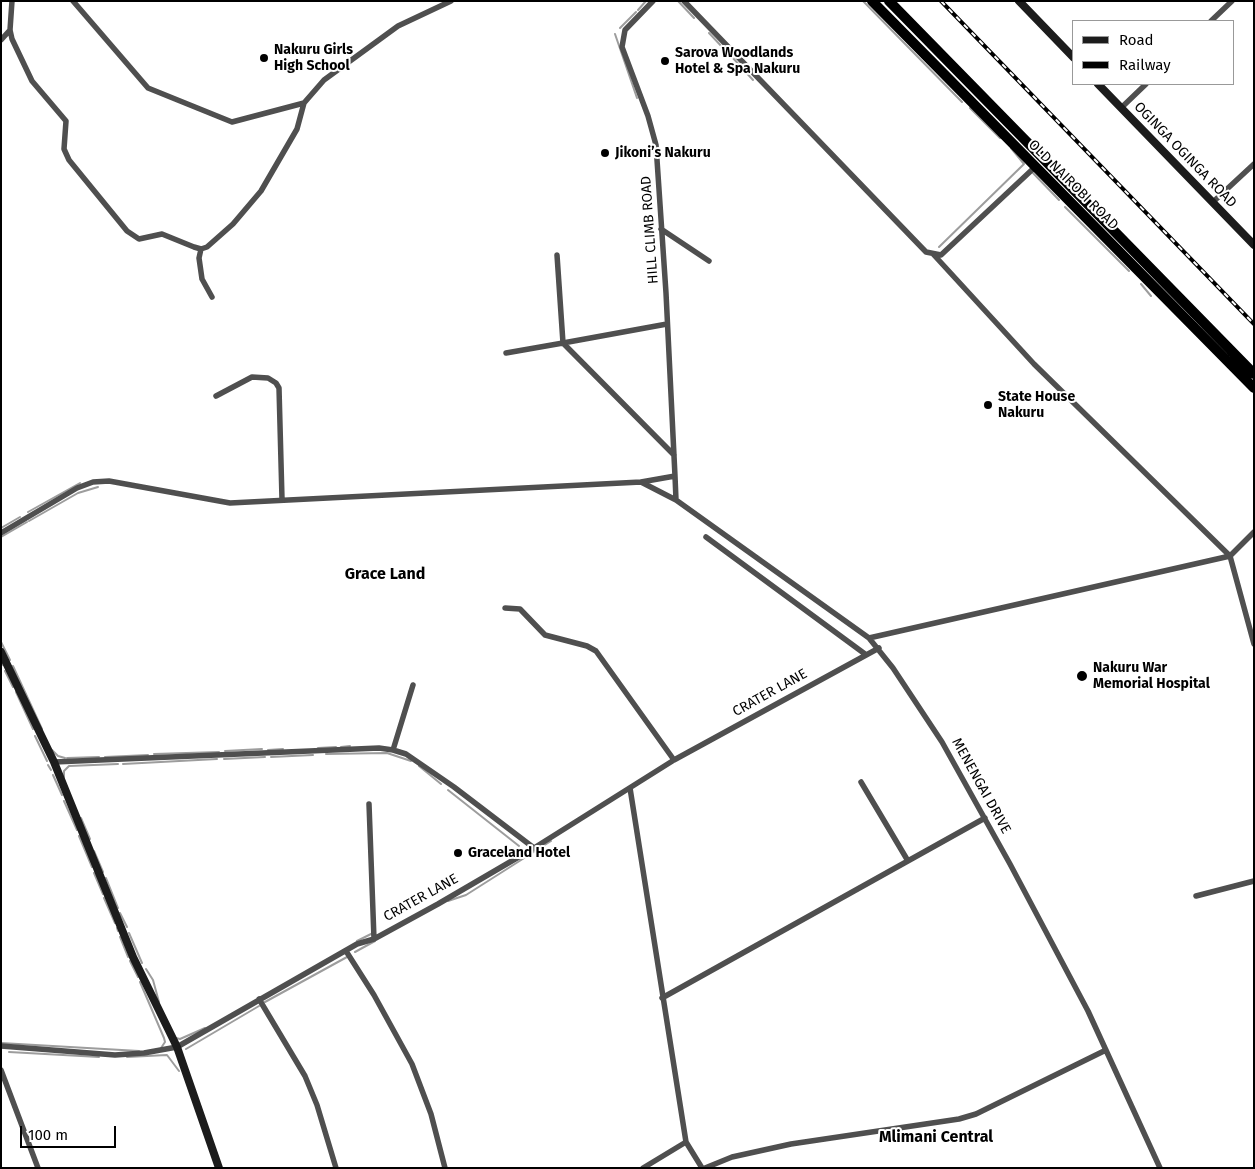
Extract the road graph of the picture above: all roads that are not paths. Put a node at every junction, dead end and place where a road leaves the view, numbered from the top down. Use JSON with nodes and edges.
{"nodes":[{"id":1,"x":12,"y":1,"type":"edge"},
{"id":2,"x":73,"y":1,"type":"edge"},
{"id":3,"x":451,"y":1,"type":"edge"},
{"id":4,"x":653,"y":1,"type":"edge"},
{"id":5,"x":684,"y":1,"type":"edge"},
{"id":6,"x":872,"y":1,"type":"edge"},
{"id":7,"x":889,"y":1,"type":"edge"},
{"id":8,"x":1019,"y":1,"type":"edge"},
{"id":9,"x":1232,"y":1,"type":"edge"},
{"id":10,"x":1212,"y":20,"type":"edge"},
{"id":11,"x":10,"y":30,"type":"junction"},
{"id":12,"x":1,"y":40,"type":"edge"},
{"id":13,"x":1072,"y":56,"type":"edge"},
{"id":14,"x":1099,"y":85,"type":"edge"},
{"id":15,"x":1145,"y":85,"type":"edge"},
{"id":16,"x":304,"y":103,"type":"junction"},
{"id":17,"x":1121,"y":108,"type":"junction"},
{"id":18,"x":1254,"y":164,"type":"edge"},
{"id":19,"x":1035,"y":167,"type":"junction"},
{"id":20,"x":1213,"y":202,"type":"junction"},
{"id":21,"x":661,"y":229,"type":"junction"},
{"id":22,"x":1254,"y":245,"type":"edge"},
{"id":23,"x":201,"y":249,"type":"junction"},
{"id":24,"x":557,"y":255,"type":"dead end"},
{"id":25,"x":934,"y":255,"type":"junction"},
{"id":26,"x":709,"y":260,"type":"dead end"},
{"id":27,"x":212,"y":298,"type":"dead end"},
{"id":28,"x":667,"y":324,"type":"junction"},
{"id":29,"x":563,"y":342,"type":"junction"},
{"id":30,"x":506,"y":353,"type":"dead end"},
{"id":31,"x":1254,"y":374,"type":"edge"},
{"id":32,"x":1254,"y":388,"type":"edge"},
{"id":33,"x":216,"y":396,"type":"dead end"},
{"id":34,"x":674,"y":455,"type":"junction"},
{"id":35,"x":675,"y":476,"type":"junction"},
{"id":36,"x":641,"y":482,"type":"junction"},
{"id":37,"x":282,"y":499,"type":"junction"},
{"id":38,"x":676,"y":500,"type":"junction"},
{"id":39,"x":1254,"y":532,"type":"edge"},
{"id":40,"x":1,"y":533,"type":"edge"},
{"id":41,"x":706,"y":537,"type":"dead end"},
{"id":42,"x":1230,"y":556,"type":"junction"},
{"id":43,"x":505,"y":608,"type":"dead end"},
{"id":44,"x":869,"y":638,"type":"junction"},
{"id":45,"x":1254,"y":644,"type":"edge"},
{"id":46,"x":879,"y":648,"type":"junction"},
{"id":47,"x":1,"y":652,"type":"edge"},
{"id":48,"x":865,"y":654,"type":"junction"},
{"id":49,"x":413,"y":684,"type":"dead end"},
{"id":50,"x":393,"y":750,"type":"junction"},
{"id":51,"x":674,"y":760,"type":"junction"},
{"id":52,"x":54,"y":762,"type":"junction"},
{"id":53,"x":860,"y":782,"type":"dead end"},
{"id":54,"x":630,"y":788,"type":"junction"},
{"id":55,"x":369,"y":804,"type":"dead end"},
{"id":56,"x":985,"y":818,"type":"junction"},
{"id":57,"x":534,"y":848,"type":"junction"},
{"id":58,"x":908,"y":861,"type":"junction"},
{"id":59,"x":1254,"y":881,"type":"edge"},
{"id":60,"x":1196,"y":896,"type":"dead end"},
{"id":61,"x":374,"y":939,"type":"junction"},
{"id":62,"x":346,"y":951,"type":"junction"},
{"id":63,"x":662,"y":998,"type":"junction"},
{"id":64,"x":259,"y":999,"type":"junction"},
{"id":65,"x":1,"y":1046,"type":"edge"},
{"id":66,"x":177,"y":1047,"type":"junction"},
{"id":67,"x":1106,"y":1050,"type":"junction"},
{"id":68,"x":1,"y":1070,"type":"edge"},
{"id":69,"x":686,"y":1142,"type":"junction"},
{"id":70,"x":38,"y":1168,"type":"edge"},
{"id":71,"x":219,"y":1168,"type":"edge"},
{"id":72,"x":336,"y":1168,"type":"edge"},
{"id":73,"x":445,"y":1168,"type":"edge"},
{"id":74,"x":643,"y":1168,"type":"edge"},
{"id":75,"x":704,"y":1168,"type":"edge"},
{"id":76,"x":1160,"y":1168,"type":"edge"}],
"edges":[{"from":1,"to":11,"type":"street"},
{"from":2,"to":16,"type":"street"},
{"from":3,"to":16,"type":"street"},
{"from":4,"to":21,"type":"street","name":"HILL CLIMB ROAD"},
{"from":5,"to":25,"type":"street"},
{"from":6,"to":19,"type":"highway","name":"OLD NAIROBI ROAD"},
{"from":7,"to":31,"type":"highway","name":"OLD NAIROBI ROAD"},
{"from":8,"to":13,"type":"street"},
{"from":9,"to":10,"type":"street"},
{"from":11,"to":12,"type":"street"},
{"from":11,"to":23,"type":"street"},
{"from":14,"to":17,"type":"street","name":"OGINGA OGINGA ROAD"},
{"from":15,"to":17,"type":"street"},
{"from":16,"to":23,"type":"street"},
{"from":17,"to":20,"type":"street","name":"OGINGA OGINGA ROAD"},
{"from":18,"to":20,"type":"street"},
{"from":19,"to":25,"type":"street"},
{"from":19,"to":32,"type":"highway","name":"OLD NAIROBI ROAD"},
{"from":20,"to":22,"type":"street","name":"OGINGA OGINGA ROAD"},
{"from":21,"to":26,"type":"street"},
{"from":21,"to":28,"type":"street","name":"HILL CLIMB ROAD"},
{"from":23,"to":27,"type":"street"},
{"from":24,"to":29,"type":"street"},
{"from":25,"to":42,"type":"street"},
{"from":28,"to":29,"type":"street"},
{"from":28,"to":34,"type":"street","name":"HILL CLIMB ROAD"},
{"from":29,"to":30,"type":"street"},
{"from":29,"to":34,"type":"street"},
{"from":33,"to":37,"type":"street"},
{"from":34,"to":35,"type":"street","name":"HILL CLIMB ROAD"},
{"from":35,"to":36,"type":"street"},
{"from":35,"to":38,"type":"street","name":"HILL CLIMB ROAD"},
{"from":36,"to":37,"type":"street"},
{"from":36,"to":38,"type":"street","name":"MENENGAI DRIVE"},
{"from":37,"to":40,"type":"street"},
{"from":38,"to":44,"type":"street","name":"MENENGAI DRIVE"},
{"from":39,"to":42,"type":"street"},
{"from":41,"to":48,"type":"street"},
{"from":42,"to":44,"type":"street"},
{"from":42,"to":45,"type":"street"},
{"from":43,"to":51,"type":"street"},
{"from":44,"to":46,"type":"street","name":"MENENGAI DRIVE"},
{"from":46,"to":48,"type":"street","name":"CRATER LANE"},
{"from":46,"to":56,"type":"street","name":"MENENGAI DRIVE"},
{"from":47,"to":52,"type":"street"},
{"from":48,"to":51,"type":"street","name":"CRATER LANE"},
{"from":49,"to":50,"type":"street"},
{"from":50,"to":52,"type":"street"},
{"from":50,"to":57,"type":"street"},
{"from":51,"to":54,"type":"street","name":"CRATER LANE"},
{"from":52,"to":66,"type":"street"},
{"from":53,"to":58,"type":"street"},
{"from":54,"to":57,"type":"street","name":"CRATER LANE"},
{"from":54,"to":63,"type":"street"},
{"from":55,"to":61,"type":"street"},
{"from":56,"to":58,"type":"street"},
{"from":56,"to":67,"type":"street","name":"MENENGAI DRIVE"},
{"from":57,"to":61,"type":"street","name":"CRATER LANE"},
{"from":58,"to":63,"type":"street"},
{"from":59,"to":60,"type":"street"},
{"from":61,"to":62,"type":"street","name":"CRATER LANE"},
{"from":62,"to":64,"type":"street","name":"CRATER LANE"},
{"from":62,"to":73,"type":"street"},
{"from":63,"to":69,"type":"street"},
{"from":64,"to":66,"type":"street","name":"CRATER LANE"},
{"from":64,"to":72,"type":"street"},
{"from":65,"to":66,"type":"street","name":"CRATER LANE"},
{"from":66,"to":71,"type":"street"},
{"from":67,"to":75,"type":"street"},
{"from":67,"to":76,"type":"street","name":"MENENGAI DRIVE"},
{"from":68,"to":70,"type":"street"},
{"from":69,"to":74,"type":"street"},
{"from":69,"to":75,"type":"street"}]}
